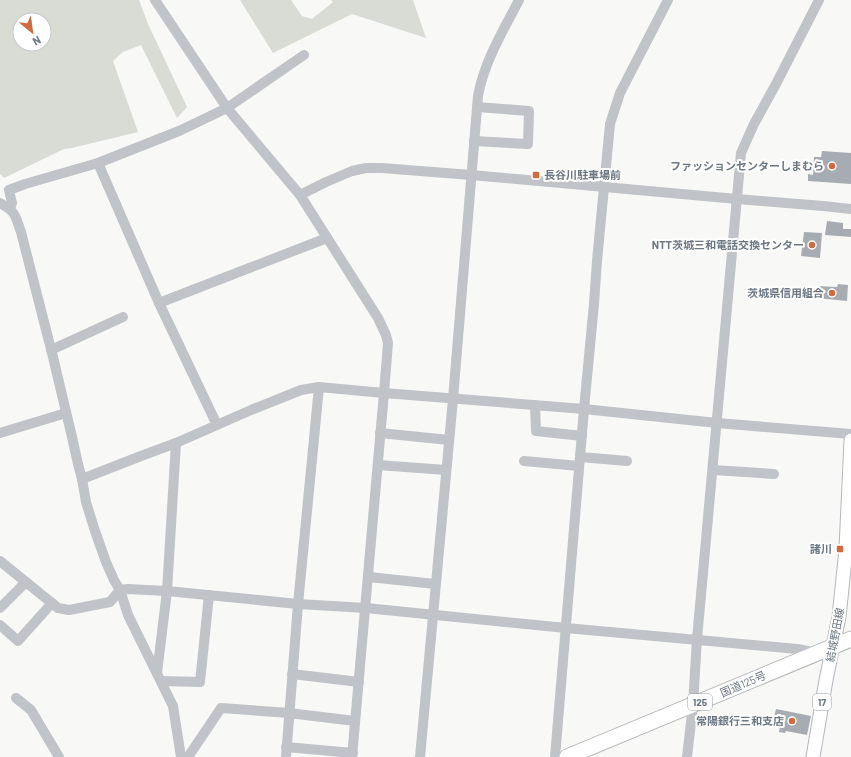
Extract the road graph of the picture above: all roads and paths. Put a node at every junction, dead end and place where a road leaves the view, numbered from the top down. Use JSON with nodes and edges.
{"nodes":[{"id":1,"x":156,"y":0,"type":"edge"},
{"id":2,"x":519,"y":0,"type":"edge"},
{"id":3,"x":668,"y":0,"type":"edge"},
{"id":4,"x":818,"y":0,"type":"edge"},
{"id":5,"x":304,"y":55,"type":"dead end"},
{"id":6,"x":476,"y":107,"type":"junction"},
{"id":7,"x":227,"y":108,"type":"junction"},
{"id":8,"x":474,"y":141,"type":"junction"},
{"id":9,"x":98,"y":163,"type":"junction"},
{"id":10,"x":471,"y":175,"type":"junction"},
{"id":11,"x":604,"y":187,"type":"junction"},
{"id":12,"x":300,"y":194,"type":"junction"},
{"id":13,"x":737,"y":199,"type":"junction"},
{"id":14,"x":0,"y":203,"type":"edge"},
{"id":15,"x":10,"y":209,"type":"junction"},
{"id":16,"x":851,"y":209,"type":"edge"},
{"id":17,"x":327,"y":238,"type":"junction"},
{"id":18,"x":159,"y":303,"type":"junction"},
{"id":19,"x":123,"y":318,"type":"dead end"},
{"id":20,"x":52,"y":350,"type":"junction"},
{"id":21,"x":319,"y":387,"type":"junction"},
{"id":22,"x":384,"y":393,"type":"junction"},
{"id":23,"x":452,"y":399,"type":"junction"},
{"id":24,"x":534,"y":405,"type":"junction"},
{"id":25,"x":584,"y":409,"type":"junction"},
{"id":26,"x":66,"y":413,"type":"junction"},
{"id":27,"x":717,"y":423,"type":"junction"},
{"id":28,"x":217,"y":425,"type":"junction"},
{"id":29,"x":0,"y":433,"type":"edge"},
{"id":30,"x":380,"y":433,"type":"junction"},
{"id":31,"x":851,"y":434,"type":"edge"},
{"id":32,"x":582,"y":436,"type":"junction"},
{"id":33,"x":449,"y":440,"type":"junction"},
{"id":34,"x":851,"y":440,"type":"edge"},
{"id":35,"x":176,"y":443,"type":"junction"},
{"id":36,"x":524,"y":461,"type":"dead end"},
{"id":37,"x":627,"y":461,"type":"dead end"},
{"id":38,"x":580,"y":462,"type":"junction"},
{"id":39,"x":378,"y":466,"type":"junction"},
{"id":40,"x":446,"y":470,"type":"junction"},
{"id":41,"x":713,"y":470,"type":"junction"},
{"id":42,"x":774,"y":474,"type":"dead end"},
{"id":43,"x":82,"y":479,"type":"junction"},
{"id":44,"x":0,"y":561,"type":"edge"},
{"id":45,"x":369,"y":576,"type":"junction"},
{"id":46,"x":26,"y":582,"type":"junction"},
{"id":47,"x":435,"y":584,"type":"junction"},
{"id":48,"x":120,"y":590,"type":"junction"},
{"id":49,"x":167,"y":591,"type":"junction"},
{"id":50,"x":209,"y":595,"type":"junction"},
{"id":51,"x":52,"y":603,"type":"junction"},
{"id":52,"x":298,"y":604,"type":"junction"},
{"id":53,"x":0,"y":608,"type":"edge"},
{"id":54,"x":366,"y":608,"type":"junction"},
{"id":55,"x":432,"y":615,"type":"junction"},
{"id":56,"x":0,"y":625,"type":"edge"},
{"id":57,"x":566,"y":628,"type":"junction"},
{"id":58,"x":697,"y":639,"type":"junction"},
{"id":59,"x":851,"y":639,"type":"edge"},
{"id":60,"x":833,"y":647,"type":"junction"},
{"id":61,"x":814,"y":655,"type":"junction"},
{"id":62,"x":292,"y":674,"type":"junction"},
{"id":63,"x":159,"y":677,"type":"junction"},
{"id":64,"x":359,"y":682,"type":"junction"},
{"id":65,"x":16,"y":698,"type":"dead end"},
{"id":66,"x":693,"y":705,"type":"junction"},
{"id":67,"x":289,"y":713,"type":"junction"},
{"id":68,"x":356,"y":721,"type":"junction"},
{"id":69,"x":286,"y":752,"type":"edge"},
{"id":70,"x":352,"y":755,"type":"edge"},
{"id":71,"x":59,"y":757,"type":"edge"},
{"id":72,"x":181,"y":757,"type":"edge"},
{"id":73,"x":188,"y":757,"type":"edge"},
{"id":74,"x":420,"y":757,"type":"edge"},
{"id":75,"x":555,"y":757,"type":"edge"},
{"id":76,"x":567,"y":757,"type":"edge"},
{"id":77,"x":687,"y":757,"type":"edge"},
{"id":78,"x":813,"y":757,"type":"edge"}],
"edges":[{"from":1,"to":7,"type":"street"},
{"from":2,"to":6,"type":"street"},
{"from":3,"to":11,"type":"street"},
{"from":4,"to":13,"type":"street"},
{"from":5,"to":7,"type":"street"},
{"from":6,"to":8,"type":"street"},
{"from":6,"to":8,"type":"street"},
{"from":7,"to":9,"type":"street"},
{"from":7,"to":12,"type":"street"},
{"from":8,"to":10,"type":"street"},
{"from":9,"to":15,"type":"street"},
{"from":9,"to":18,"type":"street"},
{"from":10,"to":11,"type":"street"},
{"from":10,"to":12,"type":"street"},
{"from":10,"to":23,"type":"street"},
{"from":11,"to":13,"type":"street"},
{"from":11,"to":25,"type":"street"},
{"from":12,"to":17,"type":"street"},
{"from":13,"to":16,"type":"street"},
{"from":13,"to":27,"type":"street"},
{"from":14,"to":15,"type":"street"},
{"from":15,"to":20,"type":"street"},
{"from":17,"to":18,"type":"street"},
{"from":17,"to":22,"type":"street"},
{"from":18,"to":28,"type":"street"},
{"from":19,"to":20,"type":"street"},
{"from":20,"to":26,"type":"street"},
{"from":21,"to":22,"type":"street"},
{"from":21,"to":28,"type":"street"},
{"from":21,"to":52,"type":"street"},
{"from":22,"to":23,"type":"street"},
{"from":22,"to":30,"type":"street"},
{"from":23,"to":24,"type":"street"},
{"from":23,"to":33,"type":"street"},
{"from":24,"to":25,"type":"street"},
{"from":24,"to":32,"type":"street"},
{"from":25,"to":27,"type":"street"},
{"from":25,"to":32,"type":"street"},
{"from":26,"to":29,"type":"street"},
{"from":26,"to":43,"type":"street"},
{"from":27,"to":31,"type":"street"},
{"from":27,"to":41,"type":"street"},
{"from":28,"to":35,"type":"street"},
{"from":30,"to":33,"type":"street"},
{"from":30,"to":39,"type":"street"},
{"from":32,"to":38,"type":"street"},
{"from":33,"to":40,"type":"street"},
{"from":34,"to":60,"type":"main road","name":"結城野田線","number":"17"},
{"from":35,"to":43,"type":"street"},
{"from":35,"to":49,"type":"street"},
{"from":36,"to":38,"type":"street"},
{"from":37,"to":38,"type":"street"},
{"from":38,"to":57,"type":"street"},
{"from":39,"to":40,"type":"street"},
{"from":39,"to":45,"type":"street"},
{"from":40,"to":47,"type":"street"},
{"from":41,"to":42,"type":"street"},
{"from":41,"to":58,"type":"street"},
{"from":43,"to":48,"type":"street"},
{"from":44,"to":46,"type":"street"},
{"from":45,"to":47,"type":"street"},
{"from":45,"to":54,"type":"street"},
{"from":46,"to":51,"type":"street"},
{"from":46,"to":53,"type":"street"},
{"from":47,"to":55,"type":"street"},
{"from":48,"to":49,"type":"street"},
{"from":48,"to":51,"type":"street"},
{"from":48,"to":63,"type":"street"},
{"from":49,"to":50,"type":"street"},
{"from":49,"to":63,"type":"street"},
{"from":50,"to":52,"type":"street"},
{"from":50,"to":63,"type":"street"},
{"from":51,"to":56,"type":"street"},
{"from":52,"to":54,"type":"street"},
{"from":52,"to":62,"type":"street"},
{"from":54,"to":55,"type":"street"},
{"from":54,"to":64,"type":"street"},
{"from":55,"to":57,"type":"street"},
{"from":55,"to":74,"type":"street"},
{"from":57,"to":58,"type":"street"},
{"from":57,"to":75,"type":"street"},
{"from":58,"to":61,"type":"street"},
{"from":58,"to":66,"type":"street"},
{"from":59,"to":60,"type":"highway","name":"国道125号","number":"125"},
{"from":60,"to":61,"type":"highway","name":"国道125号","number":"125"},
{"from":60,"to":78,"type":"main road","name":"結城野田線","number":"17"},
{"from":61,"to":66,"type":"highway","name":"国道125号","number":"125"},
{"from":62,"to":64,"type":"street"},
{"from":62,"to":67,"type":"street"},
{"from":63,"to":72,"type":"street"},
{"from":64,"to":68,"type":"street"},
{"from":65,"to":71,"type":"street"},
{"from":66,"to":76,"type":"highway","name":"国道125号","number":"125"},
{"from":66,"to":77,"type":"street"},
{"from":67,"to":68,"type":"street"},
{"from":67,"to":69,"type":"street"},
{"from":67,"to":73,"type":"street"},
{"from":68,"to":70,"type":"street"},
{"from":69,"to":70,"type":"street"}]}
